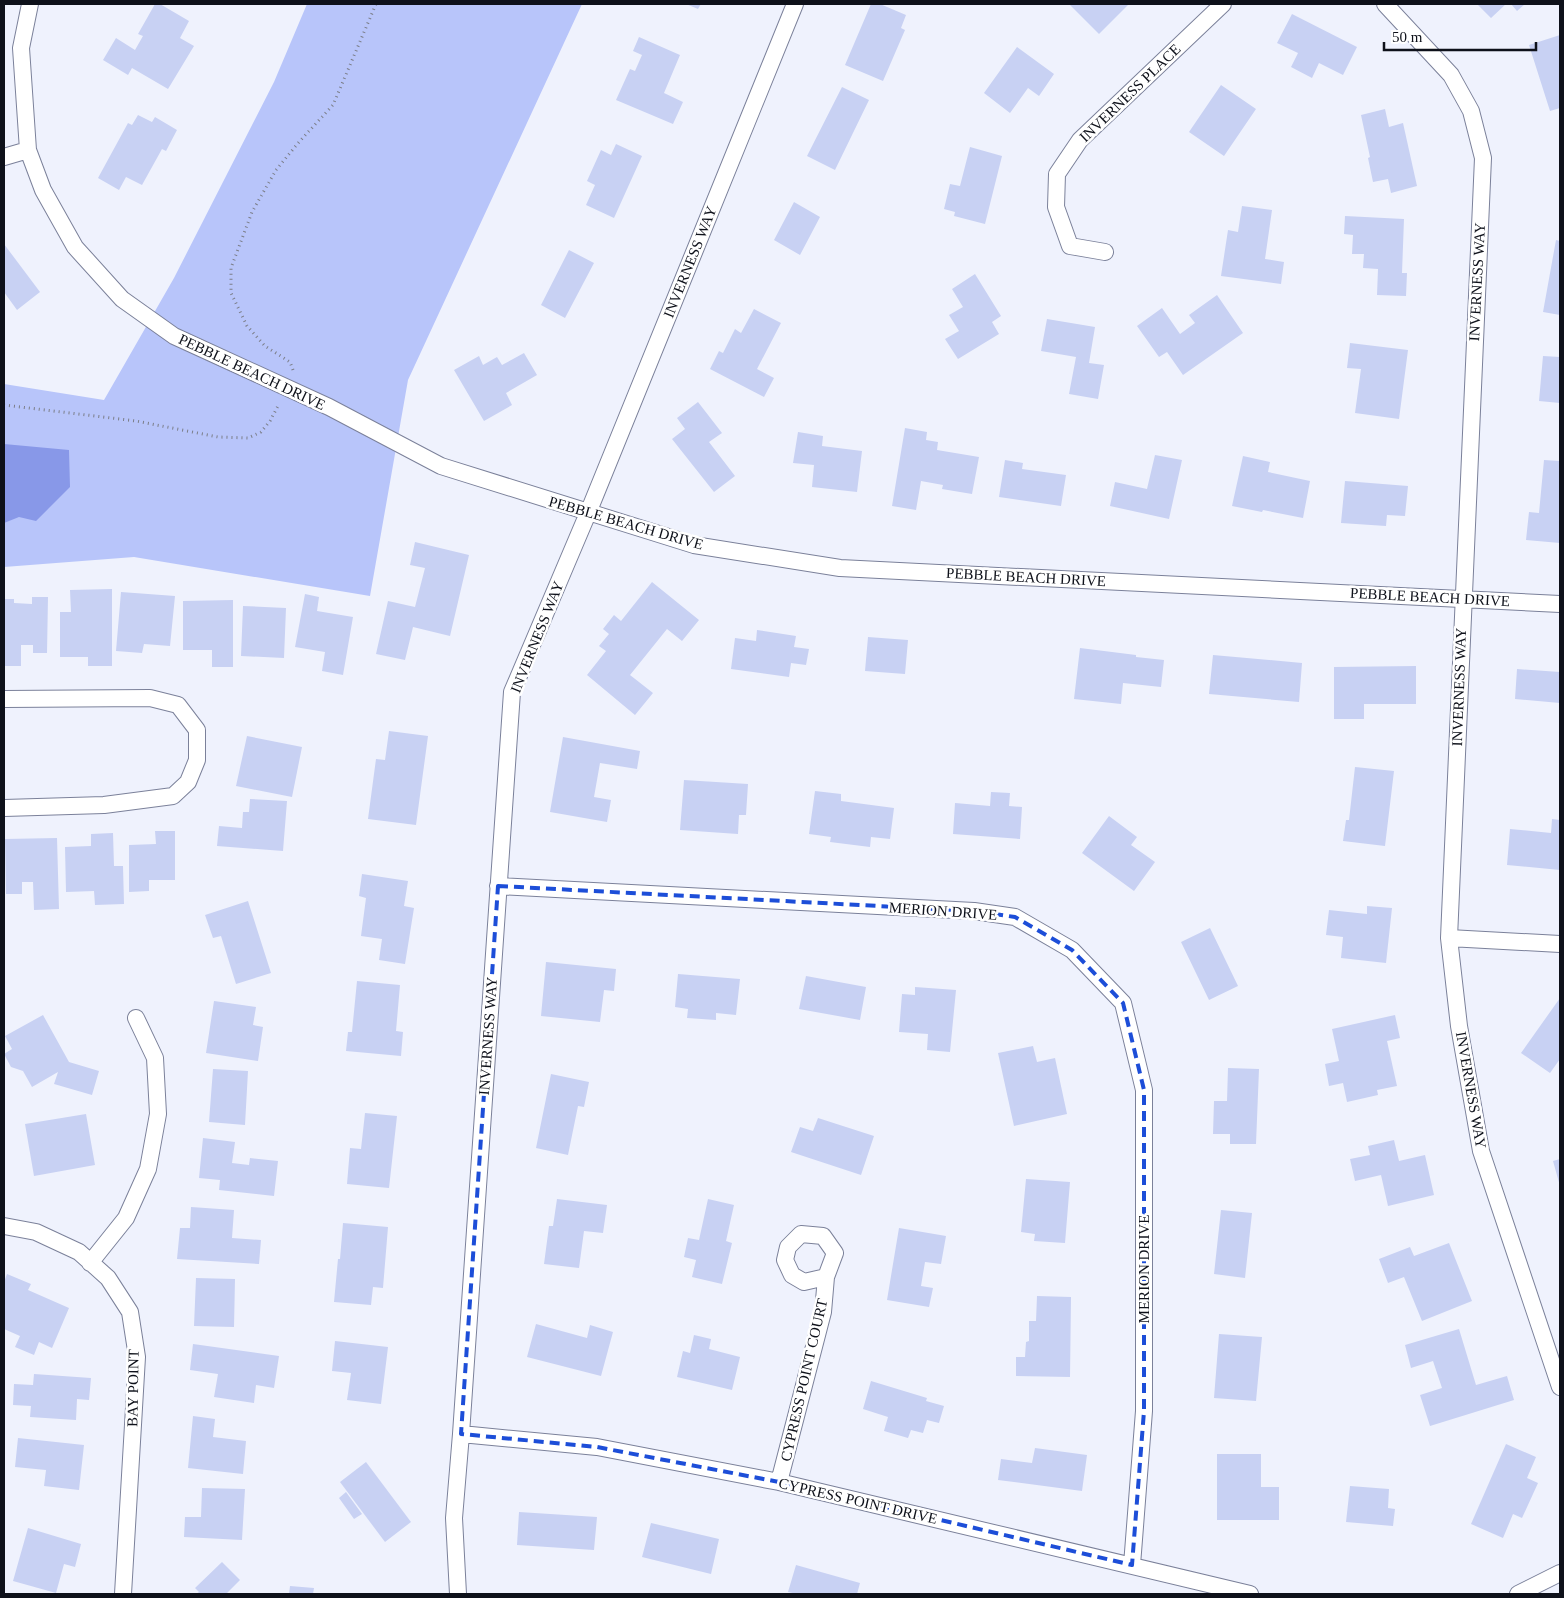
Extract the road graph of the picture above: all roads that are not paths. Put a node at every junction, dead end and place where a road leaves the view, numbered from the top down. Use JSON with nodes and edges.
{"nodes":[{"id":1,"x":30,"y":4,"type":"edge"},
{"id":2,"x":794,"y":4,"type":"edge"},
{"id":3,"x":1223,"y":4,"type":"edge"},
{"id":4,"x":1385,"y":4,"type":"edge"},
{"id":5,"x":28,"y":150,"type":"junction"},
{"id":6,"x":4,"y":157,"type":"edge"},
{"id":7,"x":1104,"y":252,"type":"dead end"},
{"id":8,"x":588,"y":513,"type":"junction"},
{"id":9,"x":1463,"y":599,"type":"junction"},
{"id":10,"x":1560,"y":604,"type":"edge"},
{"id":11,"x":4,"y":699,"type":"edge"},
{"id":12,"x":4,"y":808,"type":"edge"},
{"id":13,"x":498,"y":886,"type":"junction"},
{"id":14,"x":1449,"y":938,"type":"junction"},
{"id":15,"x":1560,"y":944,"type":"edge"},
{"id":16,"x":136,"y":1018,"type":"dead end"},
{"id":17,"x":4,"y":1226,"type":"edge"},
{"id":18,"x":90,"y":1262,"type":"junction"},
{"id":19,"x":826,"y":1277,"type":"dead end"},
{"id":20,"x":1560,"y":1387,"type":"edge"},
{"id":21,"x":461,"y":1434,"type":"junction"},
{"id":22,"x":779,"y":1482,"type":"junction"},
{"id":23,"x":1132,"y":1565,"type":"junction"},
{"id":24,"x":1560,"y":1573,"type":"edge"},
{"id":25,"x":123,"y":1594,"type":"edge"},
{"id":26,"x":458,"y":1594,"type":"edge"},
{"id":27,"x":1250,"y":1594,"type":"edge"},
{"id":28,"x":1518,"y":1594,"type":"edge"}],
"edges":[{"from":1,"to":5,"type":"street","name":"PEBBLE BEACH DRIVE"},
{"from":2,"to":8,"type":"street","name":"INVERNESS WAY"},
{"from":3,"to":7,"type":"street","name":"INVERNESS PLACE"},
{"from":4,"to":9,"type":"street","name":"INVERNESS WAY"},
{"from":5,"to":6,"type":"street"},
{"from":5,"to":8,"type":"street","name":"PEBBLE BEACH DRIVE"},
{"from":8,"to":9,"type":"street","name":"PEBBLE BEACH DRIVE"},
{"from":8,"to":13,"type":"street","name":"INVERNESS WAY"},
{"from":9,"to":10,"type":"street","name":"PEBBLE BEACH DRIVE"},
{"from":9,"to":14,"type":"street","name":"INVERNESS WAY"},
{"from":11,"to":12,"type":"street"},
{"from":13,"to":21,"type":"street","name":"INVERNESS WAY"},
{"from":13,"to":23,"type":"street","name":"MERION DRIVE"},
{"from":14,"to":15,"type":"street"},
{"from":14,"to":20,"type":"street","name":"INVERNESS WAY"},
{"from":16,"to":18,"type":"street"},
{"from":17,"to":18,"type":"street","name":"BAY POINT"},
{"from":18,"to":25,"type":"street","name":"BAY POINT"},
{"from":19,"to":22,"type":"street","name":"CYPRESS POINT COURT"},
{"from":21,"to":22,"type":"street","name":"CYPRESS POINT DRIVE"},
{"from":21,"to":26,"type":"street","name":"INVERNESS WAY"},
{"from":22,"to":23,"type":"street","name":"CYPRESS POINT DRIVE"},
{"from":23,"to":27,"type":"street","name":"CYPRESS POINT DRIVE"},
{"from":24,"to":28,"type":"street"}]}
